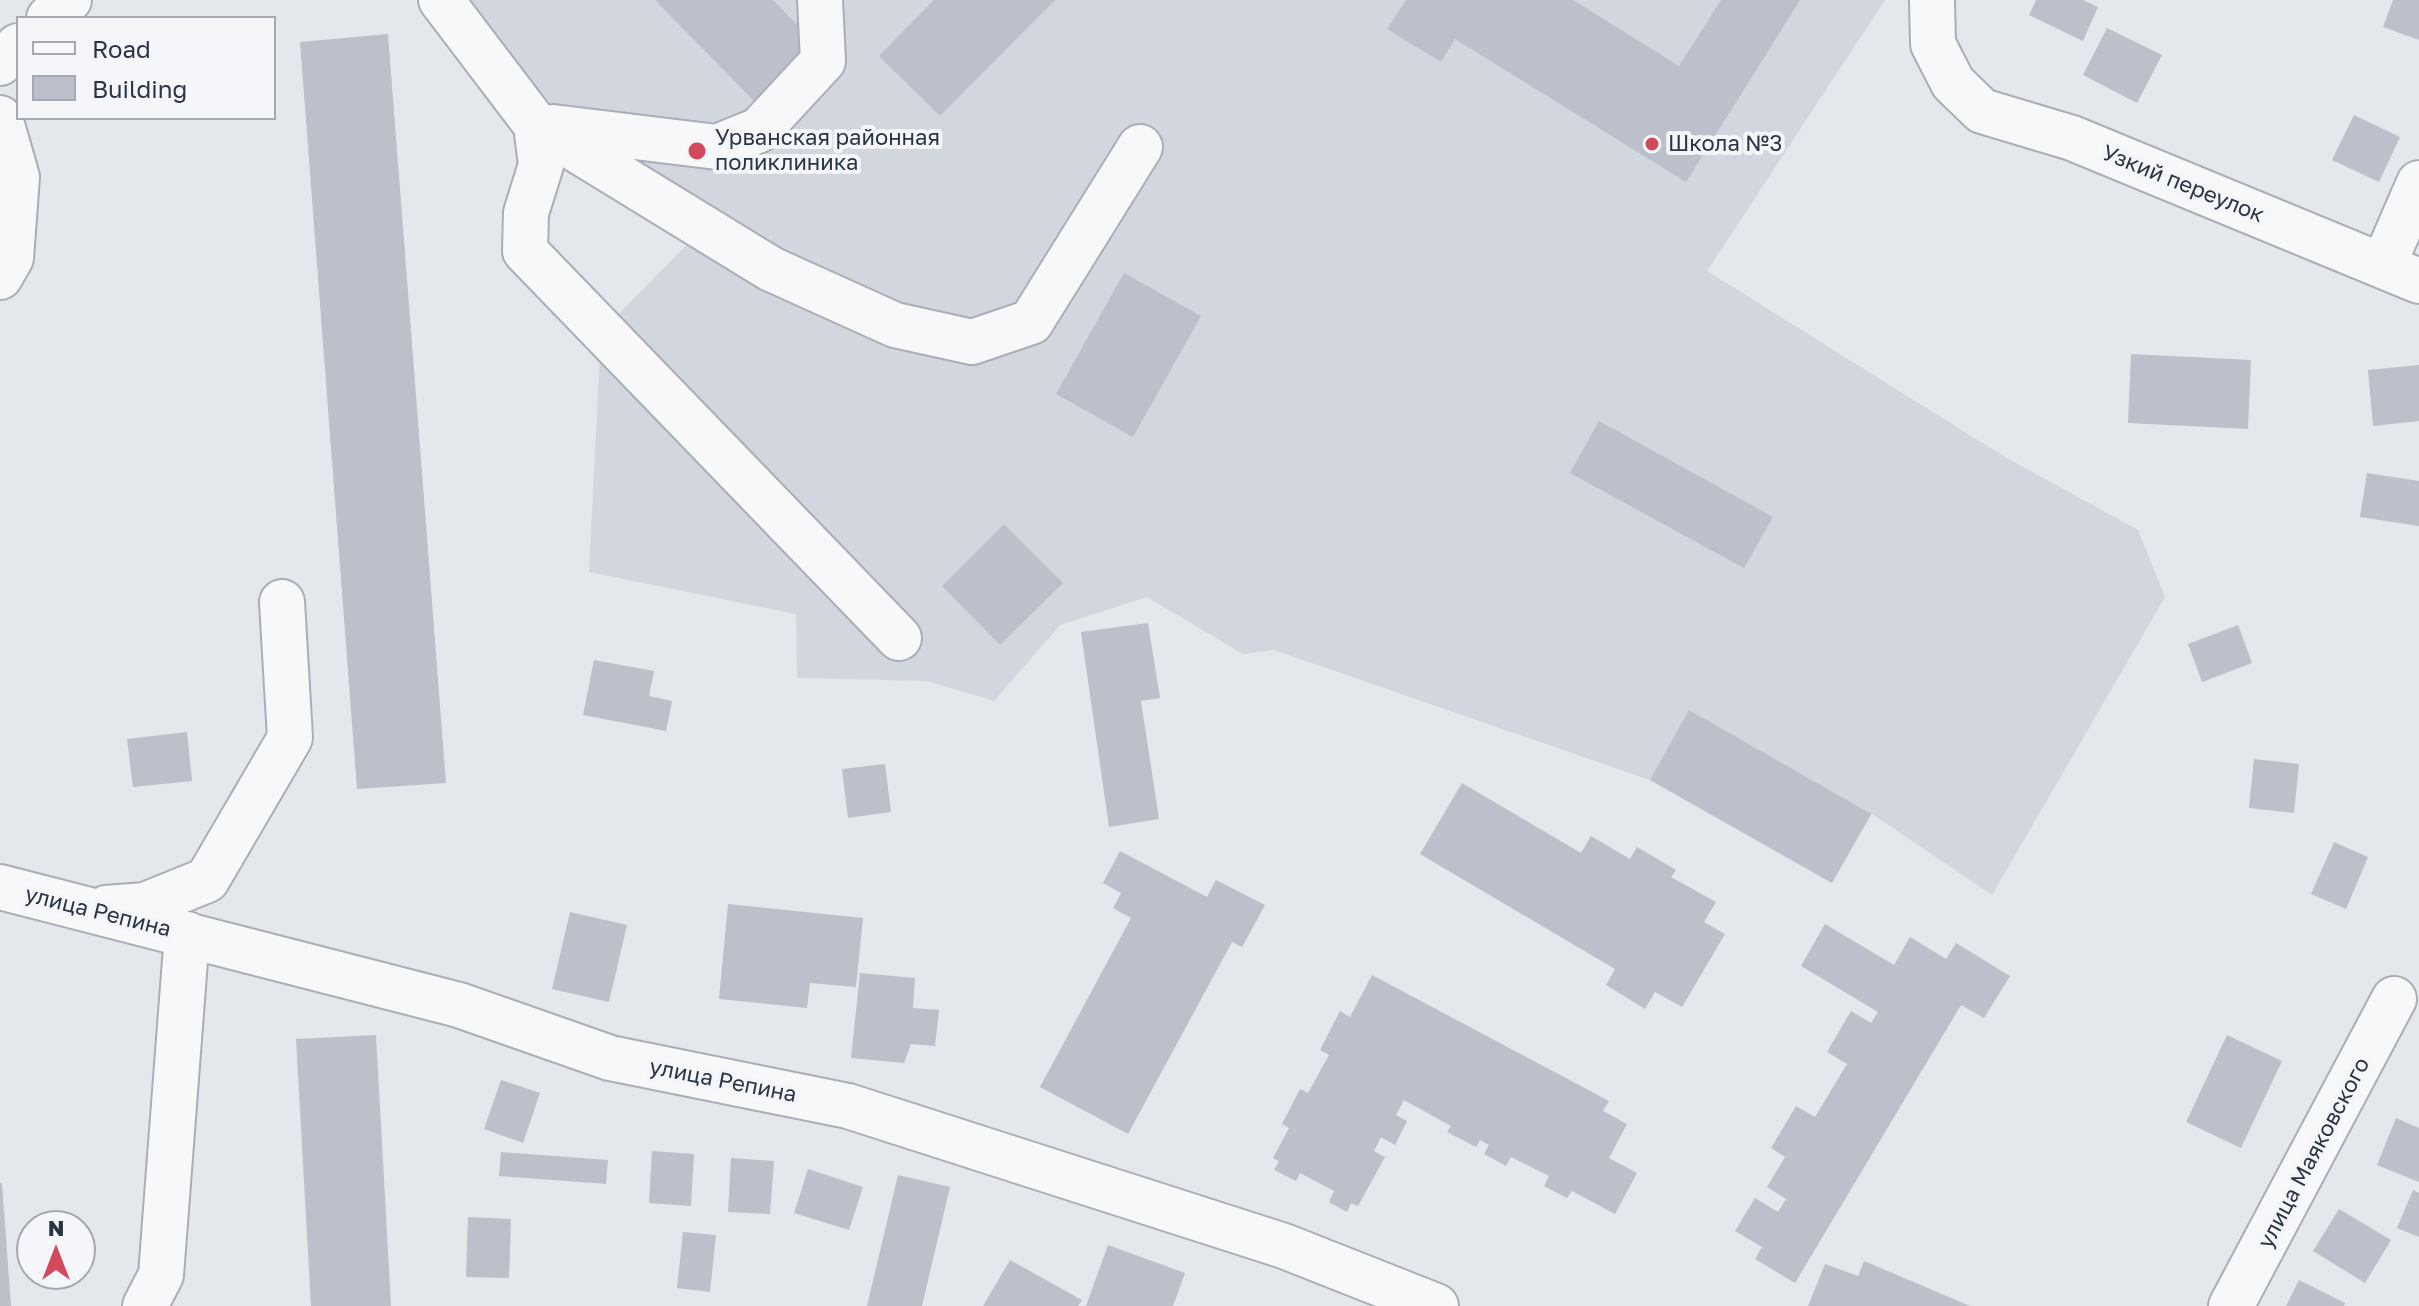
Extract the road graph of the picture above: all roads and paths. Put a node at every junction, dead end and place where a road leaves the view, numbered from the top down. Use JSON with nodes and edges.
{"nodes":[{"id":1,"x":69,"y":0,"type":"edge"},
{"id":2,"x":441,"y":0,"type":"edge"},
{"id":3,"x":820,"y":0,"type":"edge"},
{"id":4,"x":1932,"y":0,"type":"edge"},
{"id":5,"x":51,"y":16,"type":"edge"},
{"id":6,"x":16,"y":48,"type":"edge"},
{"id":7,"x":0,"y":63,"type":"edge"},
{"id":8,"x":0,"y":118,"type":"edge"},
{"id":9,"x":536,"y":125,"type":"junction"},
{"id":10,"x":1140,"y":147,"type":"dead end"},
{"id":11,"x":2419,"y":183,"type":"edge"},
{"id":12,"x":2401,"y":274,"type":"edge"},
{"id":13,"x":0,"y":277,"type":"edge"},
{"id":14,"x":282,"y":602,"type":"dead end"},
{"id":15,"x":899,"y":638,"type":"dead end"},
{"id":16,"x":0,"y":887,"type":"edge"},
{"id":17,"x":87,"y":909,"type":"junction"},
{"id":18,"x":187,"y":934,"type":"junction"},
{"id":19,"x":2394,"y":999,"type":"dead end"},
{"id":20,"x":145,"y":1306,"type":"edge"},
{"id":21,"x":1436,"y":1306,"type":"edge"},
{"id":22,"x":2231,"y":1306,"type":"edge"}],
"edges":[{"from":1,"to":5,"type":"street"},
{"from":2,"to":9,"type":"street"},
{"from":3,"to":9,"type":"street"},
{"from":4,"to":12,"type":"street","name":"Узкий переулок"},
{"from":6,"to":7,"type":"street"},
{"from":8,"to":13,"type":"street"},
{"from":9,"to":10,"type":"street"},
{"from":9,"to":15,"type":"street"},
{"from":11,"to":12,"type":"street"},
{"from":14,"to":17,"type":"street"},
{"from":16,"to":17,"type":"street","name":"улица Репина"},
{"from":17,"to":18,"type":"street","name":"улица Репина"},
{"from":18,"to":20,"type":"street"},
{"from":18,"to":21,"type":"street","name":"улица Репина"},
{"from":19,"to":22,"type":"street","name":"улица Маяковского"}]}
